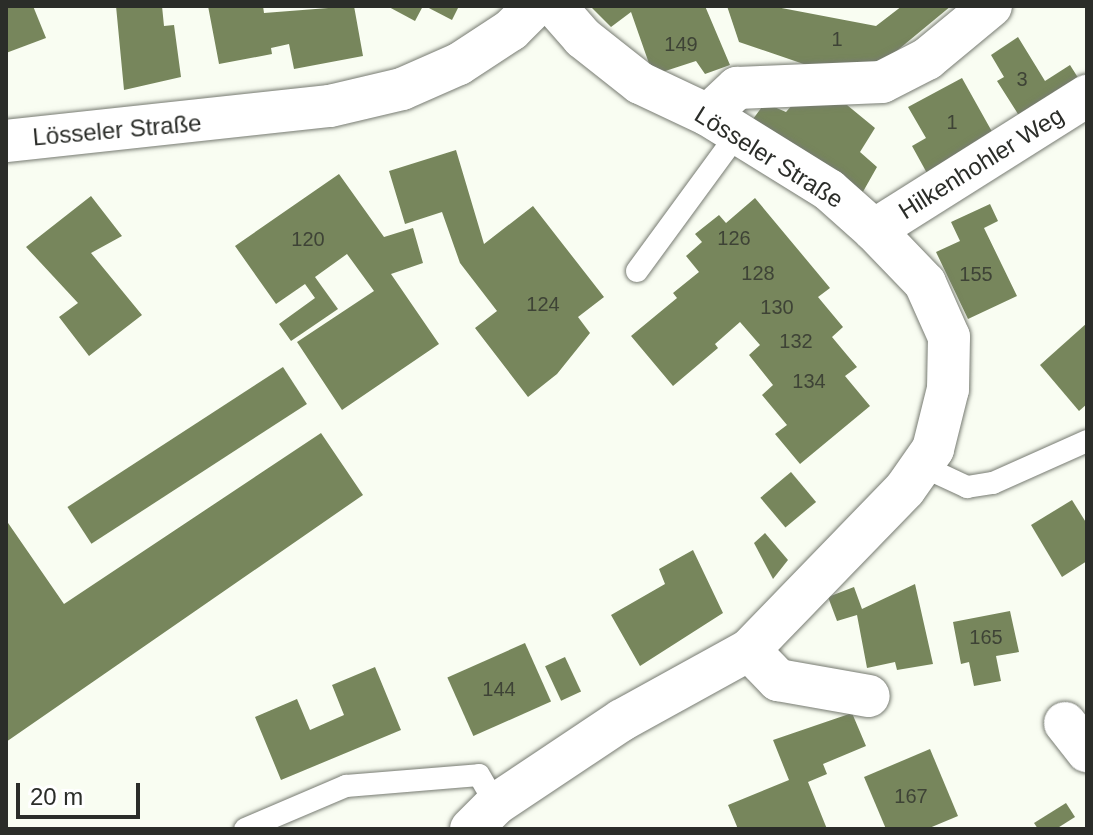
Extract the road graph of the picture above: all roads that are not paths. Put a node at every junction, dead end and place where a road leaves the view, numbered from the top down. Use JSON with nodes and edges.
{"nodes":[{"id":1,"x":535,"y":6,"type":"edge"},
{"id":2,"x":555,"y":6,"type":"edge"},
{"id":3,"x":991,"y":6,"type":"edge"},
{"id":4,"x":1087,"y":96,"type":"edge"},
{"id":5,"x":723,"y":124,"type":"junction"},
{"id":6,"x":6,"y":141,"type":"edge"},
{"id":7,"x":874,"y":230,"type":"junction"},
{"id":8,"x":637,"y":271,"type":"dead end"},
{"id":9,"x":1087,"y":441,"type":"edge"},
{"id":10,"x":922,"y":466,"type":"junction"},
{"id":11,"x":749,"y":650,"type":"junction"},
{"id":12,"x":869,"y":696,"type":"dead end"},
{"id":13,"x":484,"y":817,"type":"edge"},
{"id":14,"x":245,"y":829,"type":"edge"}],
"edges":[{"from":1,"to":6,"type":"street","name":"Lösseler Straße"},
{"from":2,"to":5,"type":"street","name":"Lösseler Straße"},
{"from":3,"to":5,"type":"street"},
{"from":4,"to":7,"type":"street","name":"Hilkenhohler Weg"},
{"from":5,"to":7,"type":"street","name":"Lösseler Straße"},
{"from":5,"to":8,"type":"lane"},
{"from":7,"to":10,"type":"street","name":"Lösseler Straße"},
{"from":9,"to":10,"type":"lane"},
{"from":10,"to":11,"type":"street","name":"Lösseler Straße"},
{"from":11,"to":12,"type":"street"},
{"from":11,"to":13,"type":"street","name":"Lösseler Straße"},
{"from":13,"to":14,"type":"lane"}]}
